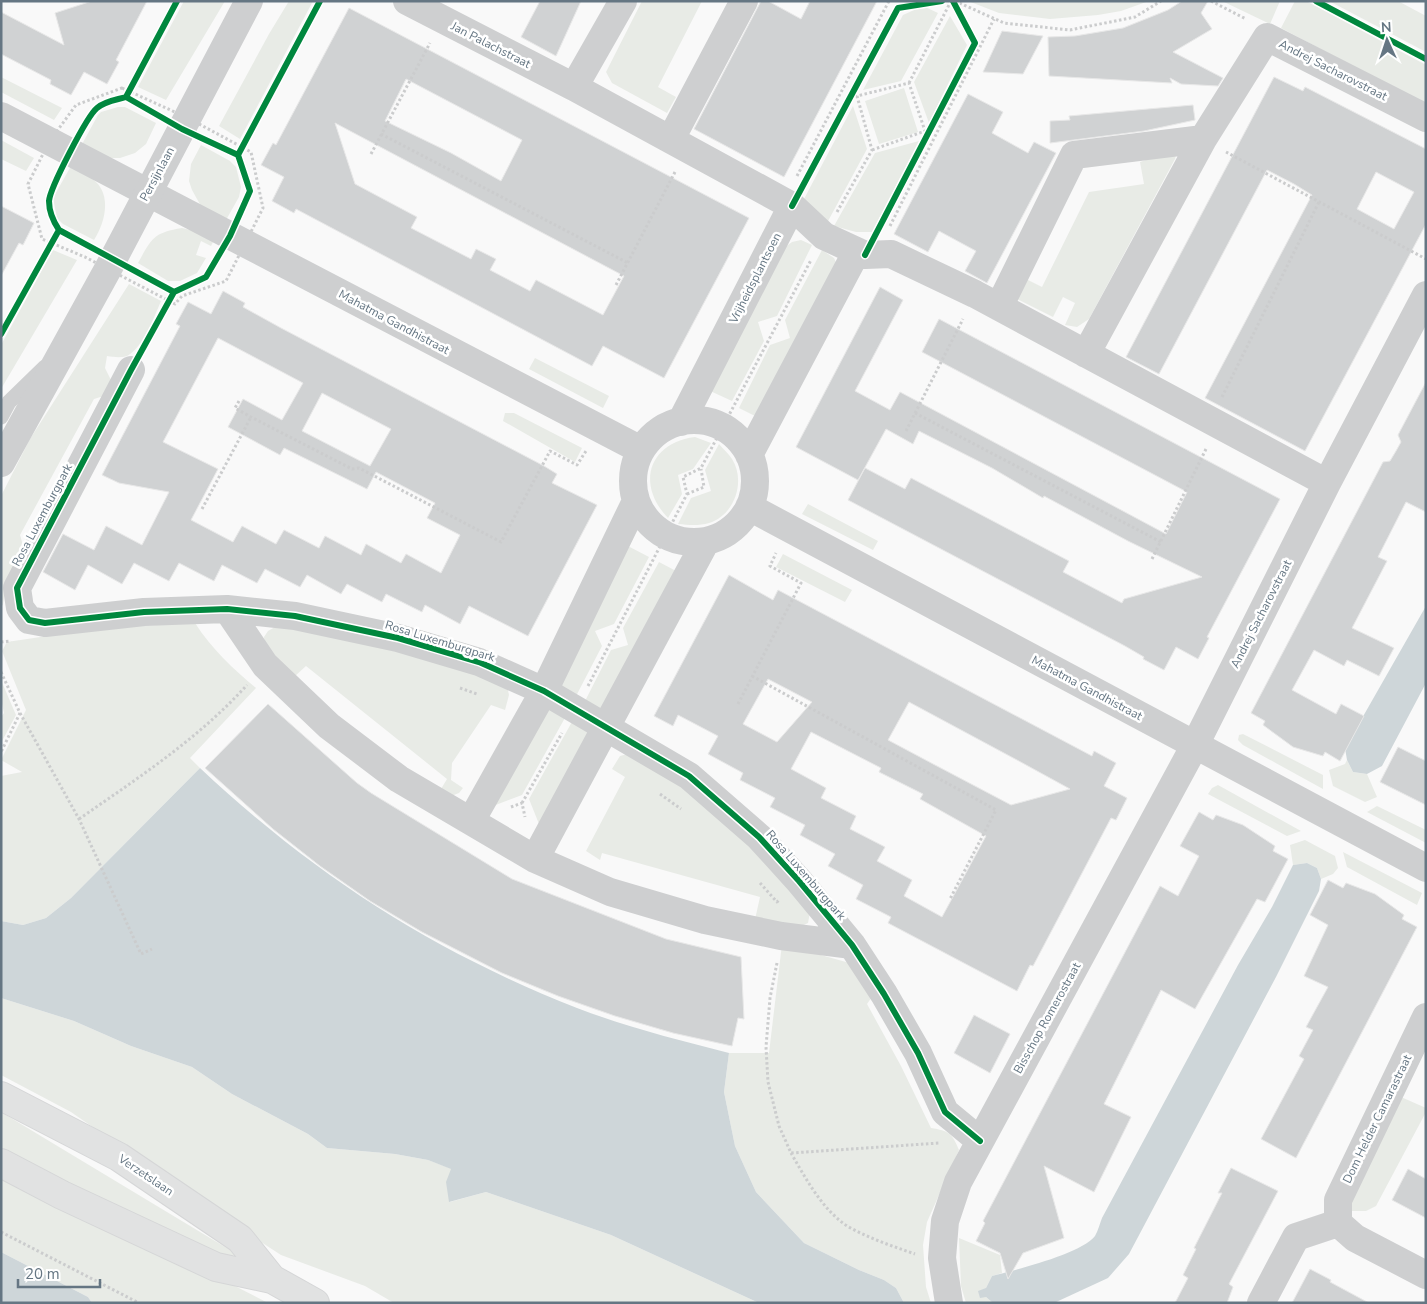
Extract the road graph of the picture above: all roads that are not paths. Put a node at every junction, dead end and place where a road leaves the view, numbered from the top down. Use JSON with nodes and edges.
{"nodes":[{"id":1,"x":249,"y":1,"type":"edge"},
{"id":2,"x":407,"y":1,"type":"edge"},
{"id":3,"x":622,"y":1,"type":"edge"},
{"id":4,"x":744,"y":1,"type":"edge"},
{"id":5,"x":574,"y":87,"type":"junction"},
{"id":6,"x":1,"y":116,"type":"edge"},
{"id":7,"x":1426,"y":118,"type":"edge"},
{"id":8,"x":1202,"y":139,"type":"junction"},
{"id":9,"x":680,"y":144,"type":"junction"},
{"id":10,"x":148,"y":192,"type":"junction"},
{"id":11,"x":788,"y":204,"type":"junction"},
{"id":12,"x":866,"y":254,"type":"junction"},
{"id":13,"x":1426,"y":295,"type":"edge"},
{"id":14,"x":987,"y":300,"type":"junction"},
{"id":15,"x":65,"y":347,"type":"junction"},
{"id":16,"x":1086,"y":354,"type":"junction"},
{"id":17,"x":130,"y":370,"type":"dead end"},
{"id":18,"x":1,"y":417,"type":"edge"},
{"id":19,"x":681,"y":422,"type":"junction"},
{"id":20,"x":641,"y":450,"type":"junction"},
{"id":21,"x":749,"y":455,"type":"junction"},
{"id":22,"x":1,"y":463,"type":"edge"},
{"id":23,"x":1327,"y":482,"type":"junction"},
{"id":24,"x":636,"y":501,"type":"junction"},
{"id":25,"x":749,"y":507,"type":"junction"},
{"id":26,"x":706,"y":541,"type":"junction"},
{"id":27,"x":227,"y":609,"type":"junction"},
{"id":28,"x":544,"y":691,"type":"junction"},
{"id":29,"x":606,"y":726,"type":"junction"},
{"id":30,"x":1195,"y":745,"type":"junction"},
{"id":31,"x":471,"y":821,"type":"junction"},
{"id":32,"x":535,"y":859,"type":"junction"},
{"id":33,"x":1426,"y":868,"type":"edge"},
{"id":34,"x":852,"y":944,"type":"junction"},
{"id":35,"x":1426,"y":1017,"type":"edge"},
{"id":36,"x":1,"y":1096,"type":"edge"},
{"id":37,"x":980,"y":1141,"type":"junction"},
{"id":38,"x":1,"y":1163,"type":"edge"},
{"id":39,"x":1338,"y":1223,"type":"junction"},
{"id":40,"x":1426,"y":1275,"type":"edge"},
{"id":41,"x":272,"y":1279,"type":"junction"},
{"id":42,"x":315,"y":1303,"type":"edge"},
{"id":43,"x":949,"y":1303,"type":"edge"},
{"id":44,"x":1261,"y":1303,"type":"edge"}],
"edges":[{"from":1,"to":10,"type":"street","name":"Persijnlaan"},
{"from":2,"to":5,"type":"street","name":"Jan Palachstraat"},
{"from":3,"to":5,"type":"street"},
{"from":4,"to":9,"type":"street"},
{"from":5,"to":9,"type":"street","name":"Jan Palachstraat"},
{"from":6,"to":10,"type":"street","name":"Mahatma Gandhistraat"},
{"from":7,"to":8,"type":"street","name":"Andrej Sacharovstraat"},
{"from":8,"to":14,"type":"street"},
{"from":8,"to":16,"type":"street","name":"Andrej Sacharovstraat"},
{"from":9,"to":11,"type":"street","name":"Jan Palachstraat"},
{"from":10,"to":15,"type":"street","name":"Persijnlaan"},
{"from":10,"to":20,"type":"street","name":"Mahatma Gandhistraat"},
{"from":11,"to":12,"type":"street"},
{"from":11,"to":19,"type":"street","name":"Vrijheidsplantsoen"},
{"from":12,"to":14,"type":"street"},
{"from":12,"to":21,"type":"street"},
{"from":13,"to":23,"type":"street","name":"Andrej Sacharovstraat"},
{"from":14,"to":16,"type":"street"},
{"from":15,"to":18,"type":"lane","name":"Persijnlaan"},
{"from":15,"to":22,"type":"street","name":"Persijnlaan"},
{"from":16,"to":23,"type":"street"},
{"from":17,"to":27,"type":"street","name":"Rosa Luxemburgpark"},
{"from":19,"to":20,"type":"street"},
{"from":19,"to":21,"type":"street"},
{"from":20,"to":24,"type":"street"},
{"from":21,"to":25,"type":"street"},
{"from":23,"to":30,"type":"street","name":"Andrej Sacharovstraat"},
{"from":24,"to":26,"type":"street"},
{"from":24,"to":28,"type":"street"},
{"from":25,"to":26,"type":"street"},
{"from":25,"to":30,"type":"street","name":"Mahatma Gandhistraat"},
{"from":26,"to":29,"type":"street"},
{"from":27,"to":28,"type":"street","name":"Rosa Luxemburgpark"},
{"from":27,"to":31,"type":"street"},
{"from":28,"to":29,"type":"street","name":"Rosa Luxemburgpark"},
{"from":28,"to":31,"type":"street"},
{"from":29,"to":32,"type":"street"},
{"from":29,"to":34,"type":"street","name":"Rosa Luxemburgpark"},
{"from":30,"to":33,"type":"street","name":"Mahatma Gandhistraat"},
{"from":30,"to":37,"type":"street","name":"Bisschop Romerostraat"},
{"from":31,"to":32,"type":"street"},
{"from":32,"to":34,"type":"street"},
{"from":34,"to":37,"type":"street","name":"Rosa Luxemburgpark"},
{"from":35,"to":39,"type":"street","name":"Dom Helder Camarastraat"},
{"from":36,"to":41,"type":"main road","name":"Verzetslaan"},
{"from":37,"to":43,"type":"street","name":"Bisschop Romerostraat"},
{"from":38,"to":41,"type":"main road","name":"Verzetslaan"},
{"from":39,"to":40,"type":"street"},
{"from":39,"to":44,"type":"street"},
{"from":41,"to":42,"type":"main road","name":"Verzetslaan"}]}
